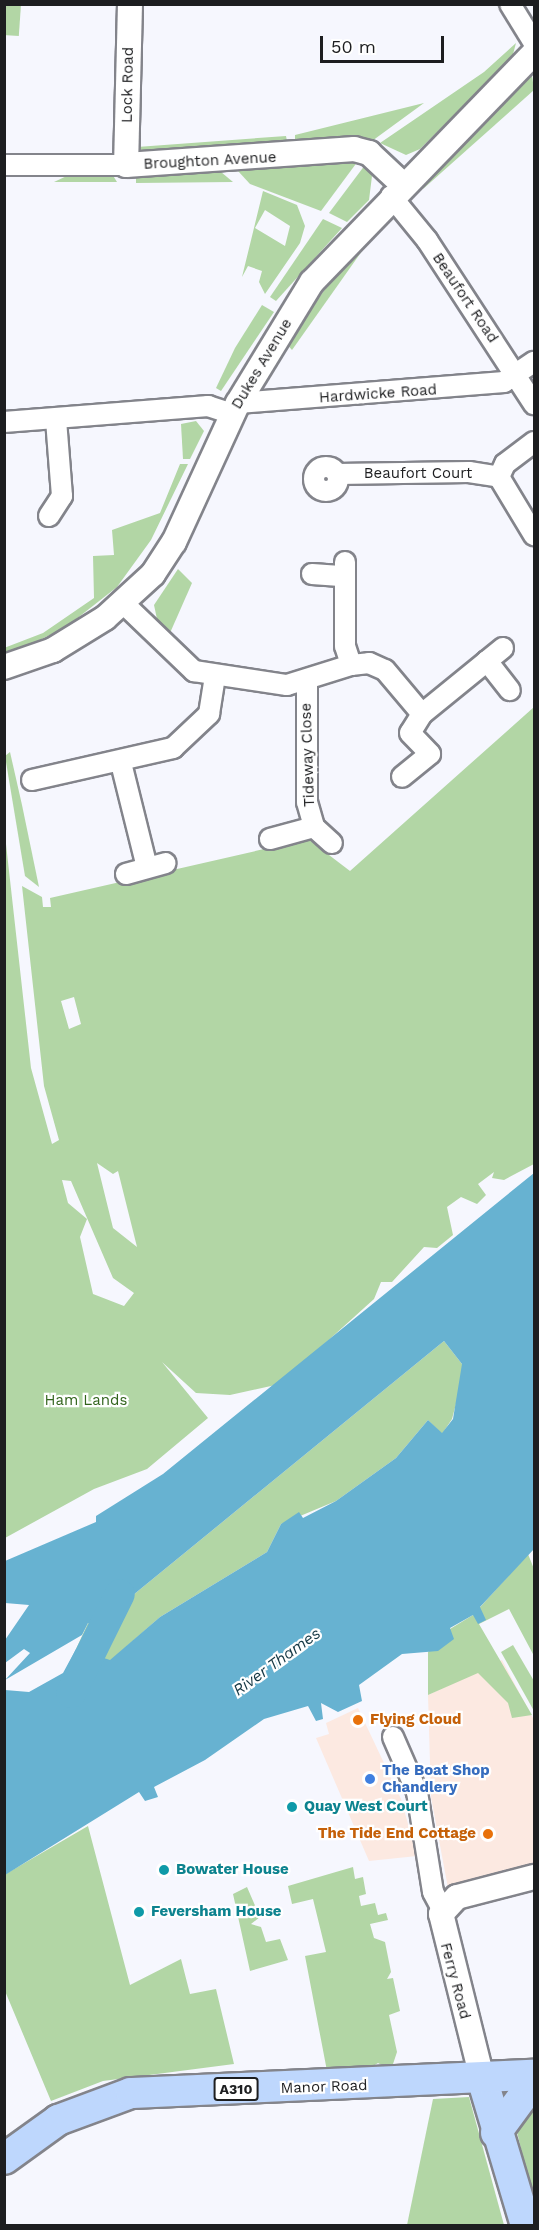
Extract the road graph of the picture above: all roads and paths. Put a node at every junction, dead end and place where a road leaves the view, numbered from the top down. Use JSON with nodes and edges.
{"nodes":[{"id":1,"x":130,"y":4,"type":"edge"},
{"id":2,"x":510,"y":4,"type":"edge"},
{"id":3,"x":534,"y":43,"type":"edge"},
{"id":4,"x":534,"y":53,"type":"edge"},
{"id":5,"x":4,"y":165,"type":"edge"},
{"id":6,"x":126,"y":165,"type":"junction"},
{"id":7,"x":397,"y":190,"type":"junction"},
{"id":8,"x":534,"y":362,"type":"edge"},
{"id":9,"x":516,"y":374,"type":"junction"},
{"id":10,"x":534,"y":404,"type":"edge"},
{"id":11,"x":235,"y":408,"type":"junction"},
{"id":12,"x":56,"y":419,"type":"junction"},
{"id":13,"x":4,"y":422,"type":"edge"},
{"id":14,"x":534,"y":442,"type":"edge"},
{"id":15,"x":338,"y":474,"type":"dead end"},
{"id":16,"x":499,"y":477,"type":"junction"},
{"id":17,"x":49,"y":516,"type":"dead end"},
{"id":18,"x":534,"y":535,"type":"edge"},
{"id":19,"x":312,"y":574,"type":"dead end"},
{"id":20,"x":122,"y":602,"type":"junction"},
{"id":21,"x":503,"y":648,"type":"dead end"},
{"id":22,"x":487,"y":661,"type":"junction"},
{"id":23,"x":351,"y":665,"type":"junction"},
{"id":24,"x":4,"y":667,"type":"edge"},
{"id":25,"x":214,"y":676,"type":"junction"},
{"id":26,"x":307,"y":683,"type":"junction"},
{"id":27,"x":510,"y":690,"type":"dead end"},
{"id":28,"x":422,"y":714,"type":"junction"},
{"id":29,"x":121,"y":763,"type":"junction"},
{"id":30,"x":402,"y":777,"type":"dead end"},
{"id":31,"x":32,"y":780,"type":"dead end"},
{"id":32,"x":314,"y":827,"type":"junction"},
{"id":33,"x":270,"y":839,"type":"dead end"},
{"id":34,"x":332,"y":843,"type":"dead end"},
{"id":35,"x":166,"y":863,"type":"dead end"},
{"id":36,"x":147,"y":867,"type":"junction"},
{"id":37,"x":126,"y":874,"type":"dead end"},
{"id":38,"x":393,"y":1737,"type":"dead end"},
{"id":39,"x":534,"y":1877,"type":"edge"},
{"id":40,"x":442,"y":1910,"type":"junction"},
{"id":41,"x":534,"y":2075,"type":"edge"},
{"id":42,"x":482,"y":2078,"type":"junction"},
{"id":43,"x":534,"y":2081,"type":"edge"},
{"id":44,"x":496,"y":2133,"type":"junction"},
{"id":45,"x":4,"y":2159,"type":"edge"},
{"id":46,"x":528,"y":2220,"type":"edge"}],
"edges":[{"from":1,"to":6,"type":"street","name":"Lock Road"},
{"from":2,"to":3,"type":"street"},
{"from":4,"to":7,"type":"street","name":"Dukes Avenue"},
{"from":5,"to":6,"type":"street","name":"Broughton Avenue"},
{"from":6,"to":7,"type":"street","name":"Broughton Avenue"},
{"from":7,"to":9,"type":"street","name":"Beaufort Road"},
{"from":7,"to":11,"type":"street","name":"Dukes Avenue"},
{"from":8,"to":9,"type":"street","name":"Hardwicke Road"},
{"from":9,"to":10,"type":"street","name":"Beaufort Road"},
{"from":9,"to":11,"type":"street","name":"Hardwicke Road"},
{"from":11,"to":12,"type":"street","name":"Hardwicke Road"},
{"from":11,"to":20,"type":"street","name":"Dukes Avenue"},
{"from":12,"to":13,"type":"street","name":"Hardwicke Road"},
{"from":12,"to":17,"type":"street"},
{"from":14,"to":16,"type":"street"},
{"from":15,"to":16,"type":"street","name":"Beaufort Court"},
{"from":16,"to":18,"type":"street"},
{"from":19,"to":23,"type":"street"},
{"from":20,"to":24,"type":"street","name":"Dukes Avenue"},
{"from":20,"to":25,"type":"street"},
{"from":21,"to":22,"type":"street"},
{"from":22,"to":27,"type":"street"},
{"from":22,"to":28,"type":"street"},
{"from":23,"to":26,"type":"street"},
{"from":23,"to":28,"type":"street"},
{"from":25,"to":26,"type":"street"},
{"from":25,"to":29,"type":"street"},
{"from":26,"to":32,"type":"street","name":"Tideway Close"},
{"from":28,"to":30,"type":"street"},
{"from":29,"to":31,"type":"street"},
{"from":29,"to":36,"type":"street"},
{"from":32,"to":33,"type":"street","name":"Tideway Close"},
{"from":32,"to":34,"type":"street","name":"Tideway Close"},
{"from":35,"to":36,"type":"street"},
{"from":36,"to":37,"type":"street"},
{"from":38,"to":40,"type":"street","name":"Ferry Road"},
{"from":39,"to":40,"type":"street"},
{"from":40,"to":42,"type":"street","name":"Ferry Road"},
{"from":41,"to":42,"type":"main road","number":"A310"},
{"from":42,"to":44,"type":"main road","name":"Ferry Road"},
{"from":42,"to":45,"type":"main road","name":"Manor Road","number":"A310"},
{"from":43,"to":44,"type":"main road"},
{"from":44,"to":46,"type":"main road","name":"Ferry Road"}]}
